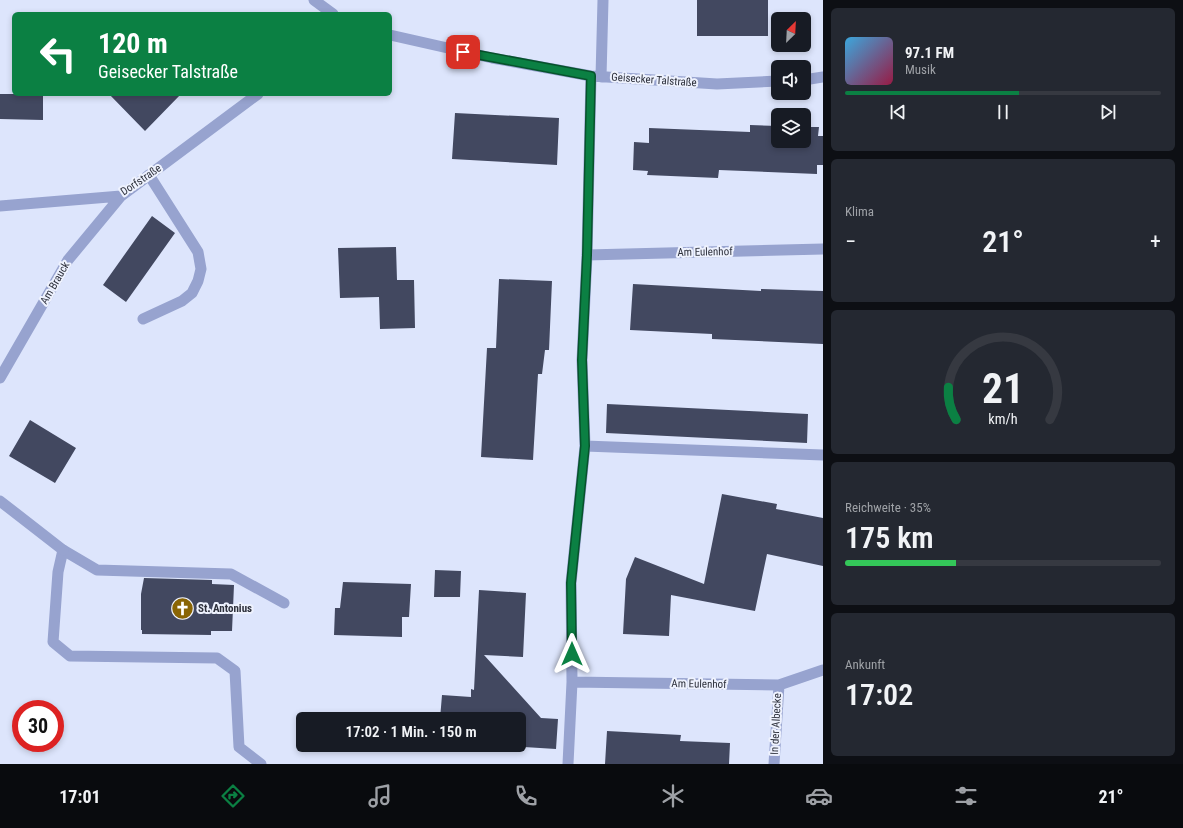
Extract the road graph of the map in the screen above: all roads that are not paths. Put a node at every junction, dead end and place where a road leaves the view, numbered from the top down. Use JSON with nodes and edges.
{"nodes":[{"id":1,"x":314,"y":0,"type":"edge"},
{"id":2,"x":603,"y":0,"type":"edge"},
{"id":3,"x":331,"y":12,"type":"edge"},
{"id":4,"x":392,"y":35,"type":"edge"},
{"id":5,"x":596,"y":76,"type":"junction"},
{"id":6,"x":823,"y":77,"type":"edge"},
{"id":7,"x":811,"y":79,"type":"edge"},
{"id":8,"x":771,"y":81,"type":"edge"},
{"id":9,"x":255,"y":96,"type":"edge"},
{"id":10,"x":149,"y":175,"type":"junction"},
{"id":11,"x":121,"y":196,"type":"junction"},
{"id":12,"x":0,"y":206,"type":"edge"},
{"id":13,"x":823,"y":249,"type":"edge"},
{"id":14,"x":587,"y":255,"type":"junction"},
{"id":15,"x":143,"y":319,"type":"dead end"},
{"id":16,"x":0,"y":378,"type":"edge"},
{"id":17,"x":585,"y":446,"type":"junction"},
{"id":18,"x":823,"y":455,"type":"edge"},
{"id":19,"x":0,"y":501,"type":"edge"},
{"id":20,"x":63,"y":550,"type":"junction"},
{"id":21,"x":284,"y":602,"type":"dead end"},
{"id":22,"x":823,"y":670,"type":"edge"},
{"id":23,"x":572,"y":682,"type":"junction"},
{"id":24,"x":778,"y":685,"type":"junction"},
{"id":25,"x":261,"y":764,"type":"edge"},
{"id":26,"x":568,"y":764,"type":"edge"},
{"id":27,"x":774,"y":764,"type":"edge"}],
"edges":[{"from":1,"to":3,"type":"street"},
{"from":2,"to":5,"type":"street"},
{"from":4,"to":5,"type":"street","name":"Geisecker Talstraße"},
{"from":5,"to":8,"type":"street","name":"Geisecker Talstraße"},
{"from":5,"to":14,"type":"street"},
{"from":6,"to":7,"type":"street"},
{"from":9,"to":10,"type":"street","name":"Dorfstraße"},
{"from":10,"to":11,"type":"street","name":"Dorfstraße"},
{"from":10,"to":15,"type":"street"},
{"from":11,"to":12,"type":"street","name":"Dorfstraße"},
{"from":11,"to":16,"type":"street","name":"Am Brauck"},
{"from":13,"to":14,"type":"street","name":"Am Eulenhof"},
{"from":14,"to":17,"type":"street"},
{"from":17,"to":18,"type":"street"},
{"from":17,"to":23,"type":"street"},
{"from":19,"to":20,"type":"street"},
{"from":20,"to":21,"type":"street"},
{"from":20,"to":25,"type":"street"},
{"from":22,"to":24,"type":"street","name":"Am Eulenhof"},
{"from":23,"to":24,"type":"street","name":"Am Eulenhof"},
{"from":23,"to":26,"type":"street"},
{"from":24,"to":27,"type":"street","name":"In der Albecke"}]}
